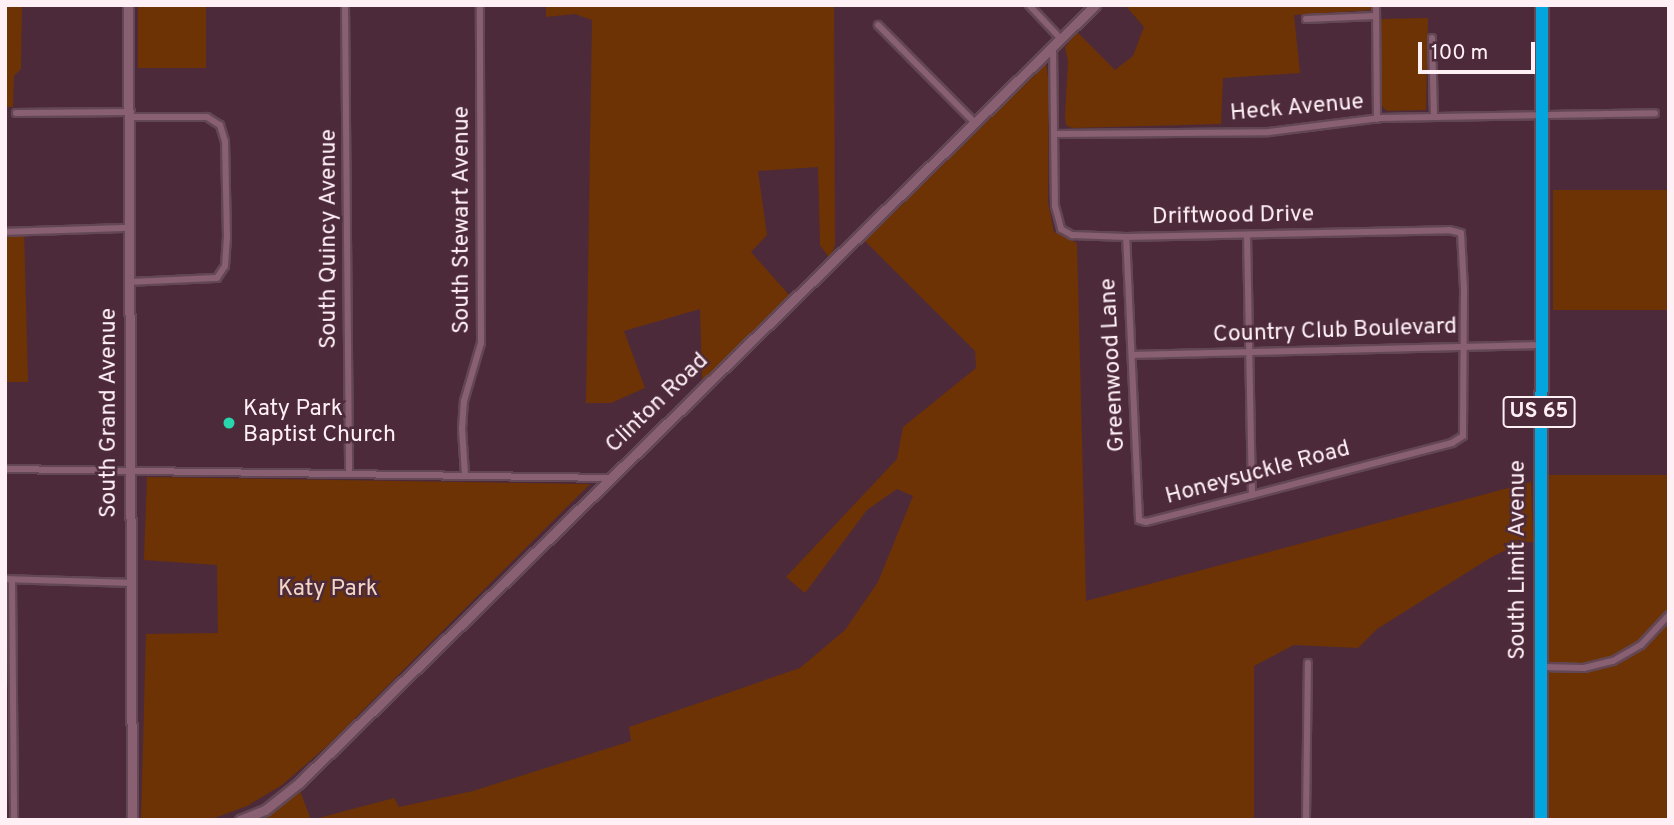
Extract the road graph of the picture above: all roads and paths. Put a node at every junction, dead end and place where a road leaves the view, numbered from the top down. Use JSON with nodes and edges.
{"nodes":[{"id":1,"x":128,"y":5,"type":"edge"},
{"id":2,"x":345,"y":5,"type":"edge"},
{"id":3,"x":481,"y":5,"type":"edge"},
{"id":4,"x":1029,"y":5,"type":"edge"},
{"id":5,"x":1095,"y":5,"type":"edge"},
{"id":6,"x":1376,"y":5,"type":"edge"},
{"id":7,"x":1542,"y":5,"type":"edge"},
{"id":8,"x":1376,"y":16,"type":"junction"},
{"id":9,"x":1306,"y":19,"type":"dead end"},
{"id":10,"x":878,"y":25,"type":"dead end"},
{"id":11,"x":1432,"y":38,"type":"dead end"},
{"id":12,"x":1061,"y":39,"type":"junction"},
{"id":13,"x":1053,"y":47,"type":"junction"},
{"id":14,"x":16,"y":113,"type":"dead end"},
{"id":15,"x":1655,"y":113,"type":"dead end"},
{"id":16,"x":128,"y":114,"type":"junction"},
{"id":17,"x":1541,"y":114,"type":"junction"},
{"id":18,"x":1434,"y":116,"type":"junction"},
{"id":19,"x":1377,"y":119,"type":"junction"},
{"id":20,"x":975,"y":124,"type":"junction"},
{"id":21,"x":1055,"y":134,"type":"junction"},
{"id":22,"x":128,"y":228,"type":"junction"},
{"id":23,"x":5,"y":232,"type":"edge"},
{"id":24,"x":1247,"y":234,"type":"junction"},
{"id":25,"x":1126,"y":237,"type":"junction"},
{"id":26,"x":128,"y":282,"type":"junction"},
{"id":27,"x":1463,"y":345,"type":"junction"},
{"id":28,"x":1539,"y":345,"type":"junction"},
{"id":29,"x":1250,"y":352,"type":"junction"},
{"id":30,"x":1132,"y":355,"type":"junction"},
{"id":31,"x":5,"y":469,"type":"edge"},
{"id":32,"x":129,"y":470,"type":"junction"},
{"id":33,"x":349,"y":472,"type":"junction"},
{"id":34,"x":465,"y":475,"type":"junction"},
{"id":35,"x":609,"y":478,"type":"junction"},
{"id":36,"x":1137,"y":490,"type":"joint"},
{"id":37,"x":1252,"y":495,"type":"junction"},
{"id":38,"x":9,"y":579,"type":"edge"},
{"id":39,"x":130,"y":583,"type":"junction"},
{"id":40,"x":1669,"y":615,"type":"edge"},
{"id":41,"x":1308,"y":663,"type":"dead end"},
{"id":42,"x":1540,"y":667,"type":"junction"},
{"id":43,"x":14,"y":820,"type":"edge"},
{"id":44,"x":132,"y":820,"type":"edge"},
{"id":45,"x":240,"y":820,"type":"edge"},
{"id":46,"x":1307,"y":820,"type":"edge"},
{"id":47,"x":1541,"y":820,"type":"edge"}],
"edges":[{"from":1,"to":16,"type":"street","name":"South Grand Avenue"},
{"from":2,"to":33,"type":"street","name":"South Quincy Avenue"},
{"from":3,"to":34,"type":"street","name":"South Stewart Avenue"},
{"from":4,"to":12,"type":"street"},
{"from":5,"to":12,"type":"street","name":"Clinton Road"},
{"from":6,"to":8,"type":"street"},
{"from":7,"to":17,"type":"highway","name":"South Limit Avenue","number":"US 65"},
{"from":8,"to":9,"type":"street"},
{"from":8,"to":19,"type":"street"},
{"from":10,"to":20,"type":"street"},
{"from":11,"to":18,"type":"street"},
{"from":12,"to":13,"type":"street","name":"Clinton Road"},
{"from":13,"to":20,"type":"street","name":"Clinton Road"},
{"from":13,"to":21,"type":"street"},
{"from":14,"to":16,"type":"street"},
{"from":15,"to":17,"type":"street","name":"Heck Avenue"},
{"from":16,"to":22,"type":"street","name":"South Grand Avenue"},
{"from":16,"to":26,"type":"street"},
{"from":17,"to":18,"type":"street","name":"Heck Avenue"},
{"from":17,"to":28,"type":"highway","name":"South Limit Avenue","number":"US 65"},
{"from":18,"to":19,"type":"street","name":"Heck Avenue"},
{"from":19,"to":21,"type":"street","name":"Heck Avenue"},
{"from":20,"to":35,"type":"street","name":"Clinton Road"},
{"from":21,"to":25,"type":"street","name":"Driftwood Drive"},
{"from":22,"to":23,"type":"street"},
{"from":22,"to":26,"type":"street","name":"South Grand Avenue"},
{"from":24,"to":25,"type":"street","name":"Driftwood Drive"},
{"from":24,"to":27,"type":"street","name":"Driftwood Drive"},
{"from":24,"to":29,"type":"street"},
{"from":25,"to":30,"type":"street","name":"Greenwood Lane"},
{"from":26,"to":32,"type":"street","name":"South Grand Avenue"},
{"from":27,"to":28,"type":"street","name":"Country Club Boulevard"},
{"from":27,"to":29,"type":"street","name":"Country Club Boulevard"},
{"from":27,"to":37,"type":"street","name":"Honeysuckle Road"},
{"from":28,"to":42,"type":"highway","name":"South Limit Avenue","number":"US 65"},
{"from":29,"to":30,"type":"street","name":"Country Club Boulevard"},
{"from":29,"to":37,"type":"street"},
{"from":30,"to":36,"type":"street","name":"Greenwood Lane"},
{"from":31,"to":32,"type":"street"},
{"from":32,"to":33,"type":"street"},
{"from":32,"to":39,"type":"street","name":"South Grand Avenue"},
{"from":33,"to":34,"type":"street"},
{"from":34,"to":35,"type":"street"},
{"from":35,"to":45,"type":"street","name":"Clinton Road"},
{"from":36,"to":37,"type":"street","name":"Honeysuckle Road"},
{"from":38,"to":39,"type":"street"},
{"from":38,"to":43,"type":"street"},
{"from":39,"to":44,"type":"street","name":"South Grand Avenue"},
{"from":40,"to":42,"type":"street"},
{"from":41,"to":46,"type":"street"},
{"from":42,"to":47,"type":"highway","name":"South Limit Avenue","number":"US 65"}]}
